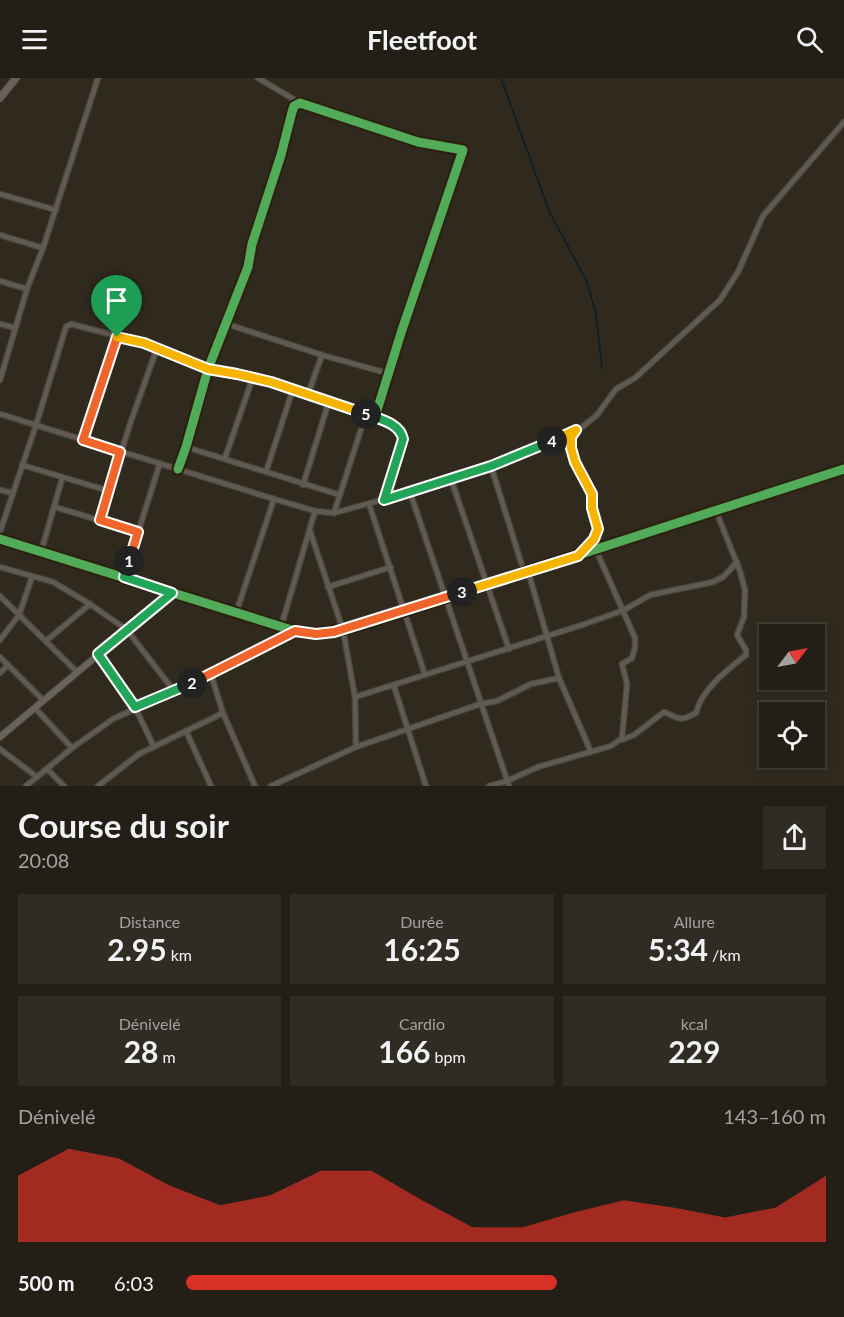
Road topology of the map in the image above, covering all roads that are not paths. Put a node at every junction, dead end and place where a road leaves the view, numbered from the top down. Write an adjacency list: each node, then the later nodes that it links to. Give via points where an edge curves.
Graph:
1 (16, 78): 4 (main road)
2 (98, 78): 8 (street)
3 (258, 78): 5 (street)
4 (0, 98)
5 (300, 103): 14 (street, via 292,112 248,267); 20 (street, via 418,142 462,150)
6 (844, 122): 30 (street, via 763,216 738,272 720,300 634,379 616,389 597,414)
7 (0, 194): 8 (street)
8 (56, 210): 10 (street)
9 (0, 235): 10 (street)
10 (43, 248): 12 (street)
11 (0, 281): 12 (street)
12 (27, 290): 15 (street)
13 (0, 324): 15 (street)
14 (227, 324): 18 (street); 19 (street)
15 (15, 328): 22 (street)
16 (117, 337): 17 (street); 29 (street, via 67,325); 31 (street)
17 (157, 348): 19 (street); 33 (street)
18 (322, 355): 20 (street); 24 (street)
19 (208, 369): 21 (street); 32 (street)
20 (387, 373): 28 (street)
21 (253, 377): 23 (street); 34 (street)
22 (0, 380)
23 (293, 389): 24 (street); 40 (street)
24 (308, 394): 25 (street)
25 (329, 402): 27 (street); 43 (street)
26 (0, 414): 29 (street)
27 (366, 414): 28 (street); 48 (street)
28 (375, 417): 50 (street, via 398,429 403,439)
29 (36, 425): 31 (street); 36 (street)
30 (576, 430): 37 (street); 63 (street, via 571,437 572,452 591,490 598,529)
31 (83, 440): 33 (street)
32 (186, 447): 34 (street); 38 (street)
33 (120, 452): 35 (street); 45 (street)
34 (225, 458): 40 (street)
35 (160, 463): 38 (street); 59 (street)
36 (22, 465): 41 (street); 47 (street)
37 (491, 466): 42 (street); 67 (street)
38 (178, 469): 49 (street)
39 (844, 470): 54 (street)
40 (266, 472): 43 (street)
41 (62, 478): 45 (street); 52 (street)
42 (451, 479): 46 (street); 70 (street)
43 (303, 485): 48 (street)
44 (0, 490): 47 (street)
45 (109, 491): 56 (street)
46 (410, 492): 50 (street); 74 (street)
47 (12, 493): 58 (street)
48 (340, 495): 55 (street)
49 (274, 499): 53 (street); 78 (street)
50 (384, 500): 51 (street)
51 (369, 504): 55 (street); 66 (street)
52 (55, 507): 56 (street); 62 (street)
53 (315, 511): 55 (street); 57 (street)
54 (716, 511): 61 (street); 64 (street)
55 (334, 513)
56 (100, 520): 59 (street)
57 (310, 531): 71 (street); 80 (street)
58 (0, 532)
59 (138, 532): 69 (street)
60 (0, 539): 62 (street)
61 (596, 550): 63 (street); 76 (street)
62 (41, 552): 69 (street)
63 (578, 556): 67 (street)
64 (737, 562): 76 (street, via 713,582 650,595); 108 (street, via 746,595 737,635 746,655 709,688 696,712 684,720 664,712)
65 (0, 567): 68 (street)
66 (391, 567): 71 (street); 77 (street)
67 (526, 572): 70 (street); 84 (street)
68 (32, 577): 75 (street, via 53,582); 79 (street)
69 (124, 577): 72 (street)
70 (488, 585): 74 (street); 87 (street)
71 (328, 587): 82 (street)
72 (172, 593): 78 (street); 81 (street)
73 (0, 596): 79 (street)
74 (445, 597): 77 (street); 90 (street)
75 (90, 604): 81 (street); 86 (street)
76 (624, 610): 84 (street); 108 (street, via 636,643 632,658 622,664 627,684)
77 (405, 611): 82 (street); 95 (street)
78 (236, 613): 80 (street)
79 (19, 615): 85 (street); 86 (street)
80 (281, 627): 83 (street)
81 (127, 630): 88 (street); 98 (street)
82 (343, 630): 83 (street, via 322,634); 99 (street)
83 (295, 631): 94 (street)
84 (548, 637): 87 (street); 96 (street)
85 (0, 640)
86 (46, 641): 92 (street)
87 (508, 649): 90 (street)
88 (98, 654): 92 (street); 102 (street)
89 (0, 657): 91 (street)
90 (466, 662): 95 (street); 101 (street)
91 (8, 665): 93 (street); 100 (street)
92 (77, 672): 100 (street)
93 (0, 673)
94 (211, 674): 98 (street); 104 (street)
95 (425, 675): 97 (street)
96 (559, 678): 101 (street, via 531,684 497,701); 113 (street)
97 (394, 686): 99 (street); 105 (street)
98 (174, 692): 102 (street)
99 (355, 697): 110 (street)
100 (44, 700): 103 (street)
101 (480, 704): 105 (street); 116 (street)
102 (135, 707): 109 (street); 111 (street)
103 (35, 708): 107 (street); 111 (street)
104 (223, 713): 106 (street); 121 (street)
105 (407, 730): 110 (street); 123 (street)
106 (186, 731): 109 (street); 120 (street)
107 (0, 737)
108 (621, 740): 113 (street)
109 (154, 747): 119 (street, via 128,761)
110 (356, 747): 122 (street)
111 (72, 748): 114 (street)
112 (0, 749): 115 (street)
113 (591, 752): 116 (street, via 538,767)
114 (47, 769): 115 (street); 118 (street)
115 (37, 777): 117 (street)
116 (508, 783): 124 (street)
117 (26, 786)
118 (64, 786)
119 (98, 786)
120 (211, 786)
121 (255, 786)
122 (271, 786)
123 (426, 786)
124 (489, 786)

